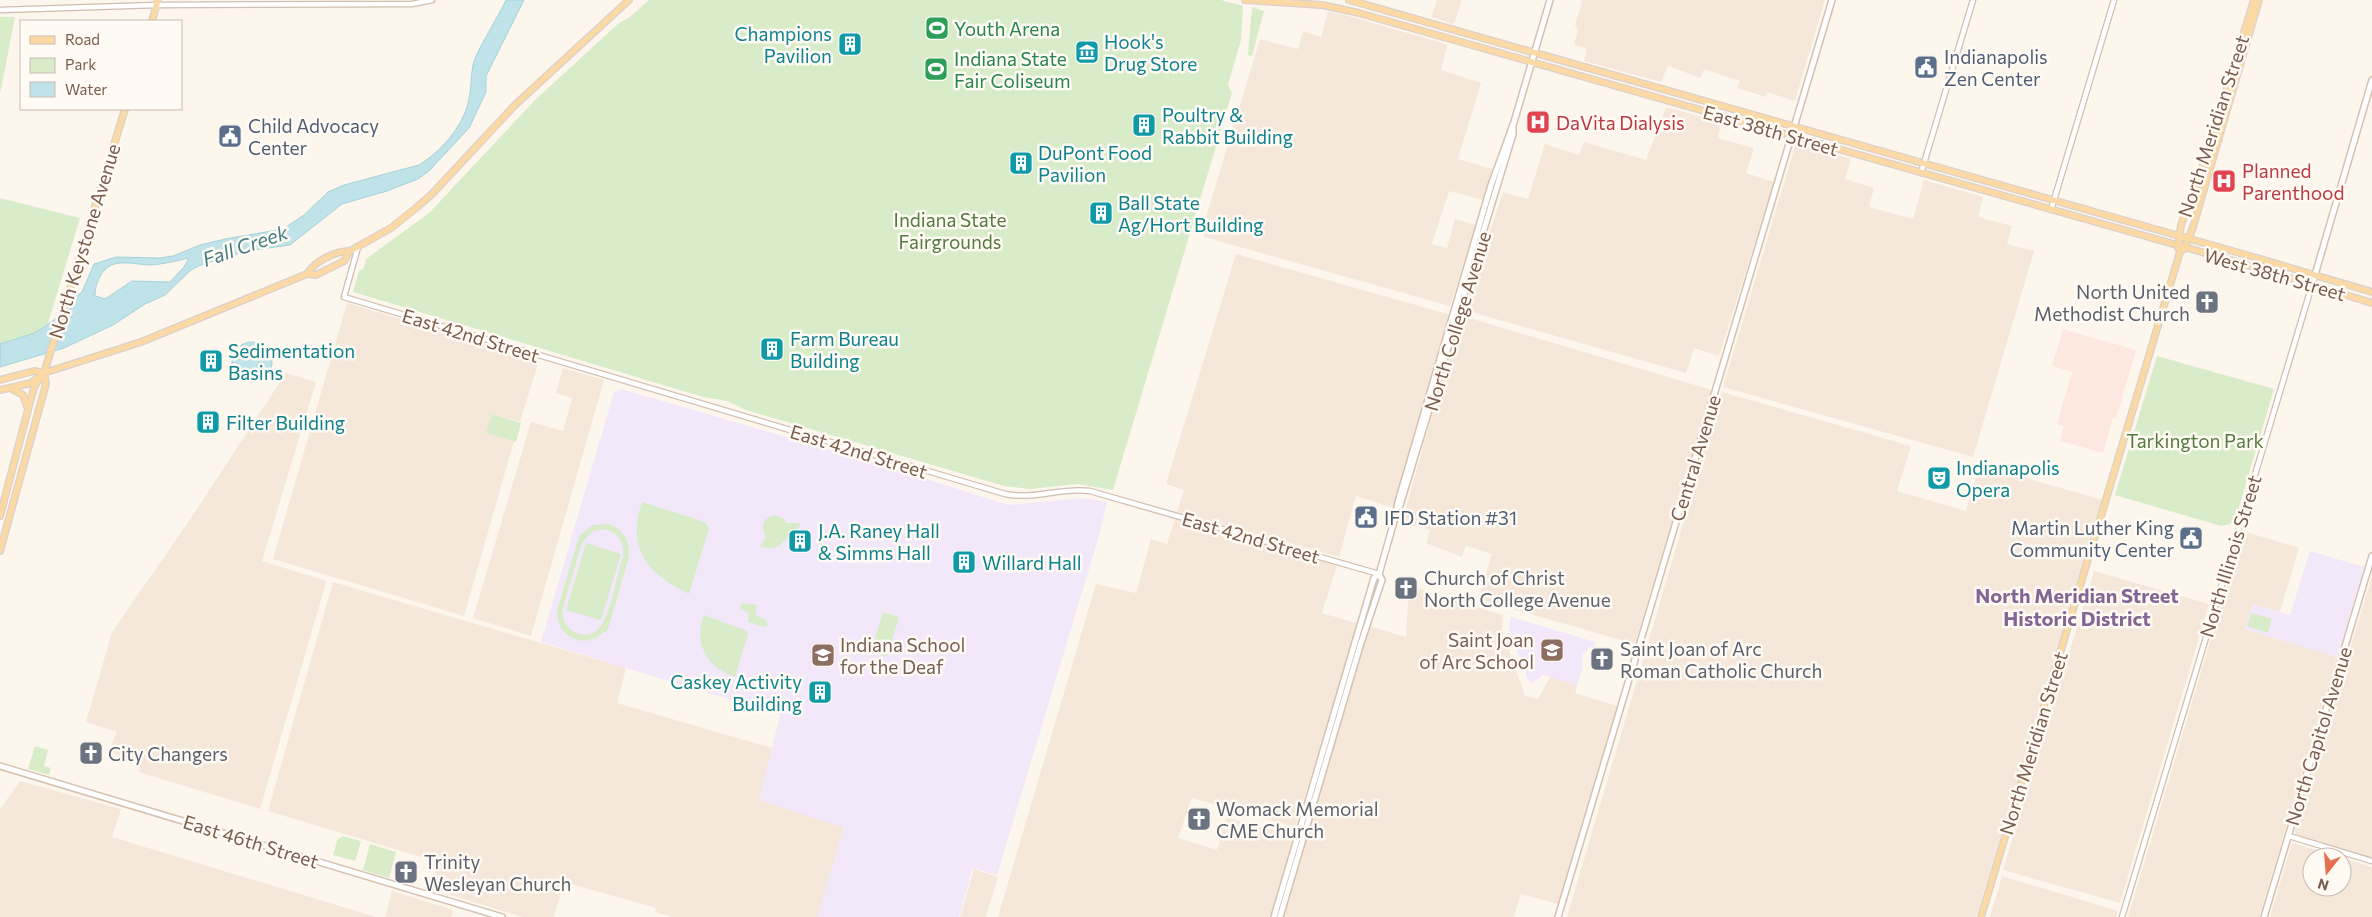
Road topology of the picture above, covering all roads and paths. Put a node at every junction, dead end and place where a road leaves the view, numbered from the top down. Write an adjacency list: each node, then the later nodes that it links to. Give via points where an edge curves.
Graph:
1 (432, 0): 11 (street, via 412,4)
2 (629, 0): 27 (main road, via 514,105 432,194 399,221)
3 (1246, 0): 15 (main road, East 38th Street, via 1340,8)
4 (1349, 0): 14 (main road, East 38th Street)
5 (1550, 0): 14 (main road, North College Avenue)
6 (1832, 0): 18 (main road, Central Avenue)
7 (1973, 0): 20 (street)
8 (2114, 0): 22 (street)
9 (2254, 0): 24 (main road, North Meridian Street)
10 (2259, 0): 25 (main road, North Meridian Street)
11 (157, 2): 12 (street); 13 (main road)
12 (0, 10)
13 (152, 20)
14 (1535, 53): 15 (main road, North College Avenue); 18 (main road, East 38th Street)
15 (1532, 62): 19 (main road, East 38th Street); 43 (main road, North College Avenue)
16 (2372, 80): 31 (main road, North Illinois Street)
17 (124, 110): 35 (main road, North Keystone Avenue)
18 (1794, 127): 19 (main road, Central Avenue); 20 (main road, East 38th Street)
19 (1792, 136): 21 (main road, East 38th Street); 50 (main road, Central Avenue)
20 (1924, 164): 21 (street); 22 (main road, East 38th Street)
21 (1921, 173): 23 (main road, East 38th Street)
22 (2054, 200): 23 (street); 24 (main road, East 38th Street)
23 (2051, 210): 26 (main road, East 38th Street)
24 (2179, 236): 25 (main road, West 38th Street); 26 (main road, North Meridian Street)
25 (2188, 238): 28 (main road, North Meridian Street); 31 (main road, West 38th Street)
26 (2177, 245): 28 (main road, West 38th Street)
27 (358, 247): 29 (main road); 43 (street, East 42nd Street, via 344,297 1005,494 1031,496 1090,491)
28 (2182, 250): 32 (main road, West 38th Street); 51 (main road, North Meridian Street)
29 (350, 252): 30 (main road, via 341,251 312,265); 30 (main road, via 344,262 316,275)
30 (307, 274): 35 (main road, via 141,342)
31 (2314, 275): 32 (main road, North Illinois Street); 33 (main road, West 38th Street)
32 (2312, 285): 34 (main road, West 38th Street); 52 (street, North Illinois Street)
33 (2372, 292)
34 (2372, 303)
35 (44, 373): 36 (main road, via 34,371); 37 (main road, via 31,383); 39 (main road, North Keystone Avenue, via 34,387); 41 (main road, North Keystone Avenue, via 46,384)
36 (0, 380)
37 (10, 388): 38 (main road); 39 (main road, via 23,395)
38 (0, 390)
39 (28, 409): 40 (main road, North Keystone Avenue)
40 (0, 516)
41 (0, 551)
42 (2372, 556): 45 (main road, North Capitol Avenue)
43 (1379, 574): 48 (main road, North College Avenue, via 1374,578); 49 (main road, North College Avenue, via 1382,580)
44 (0, 766): 47 (main road, East 46th Street)
45 (2289, 836): 46 (street); 53 (main road, North Capitol Avenue)
46 (2372, 861)
47 (502, 917)
48 (1274, 917)
49 (1280, 917)
50 (1558, 917)
51 (1981, 917)
52 (2122, 917)
53 (2264, 917)

